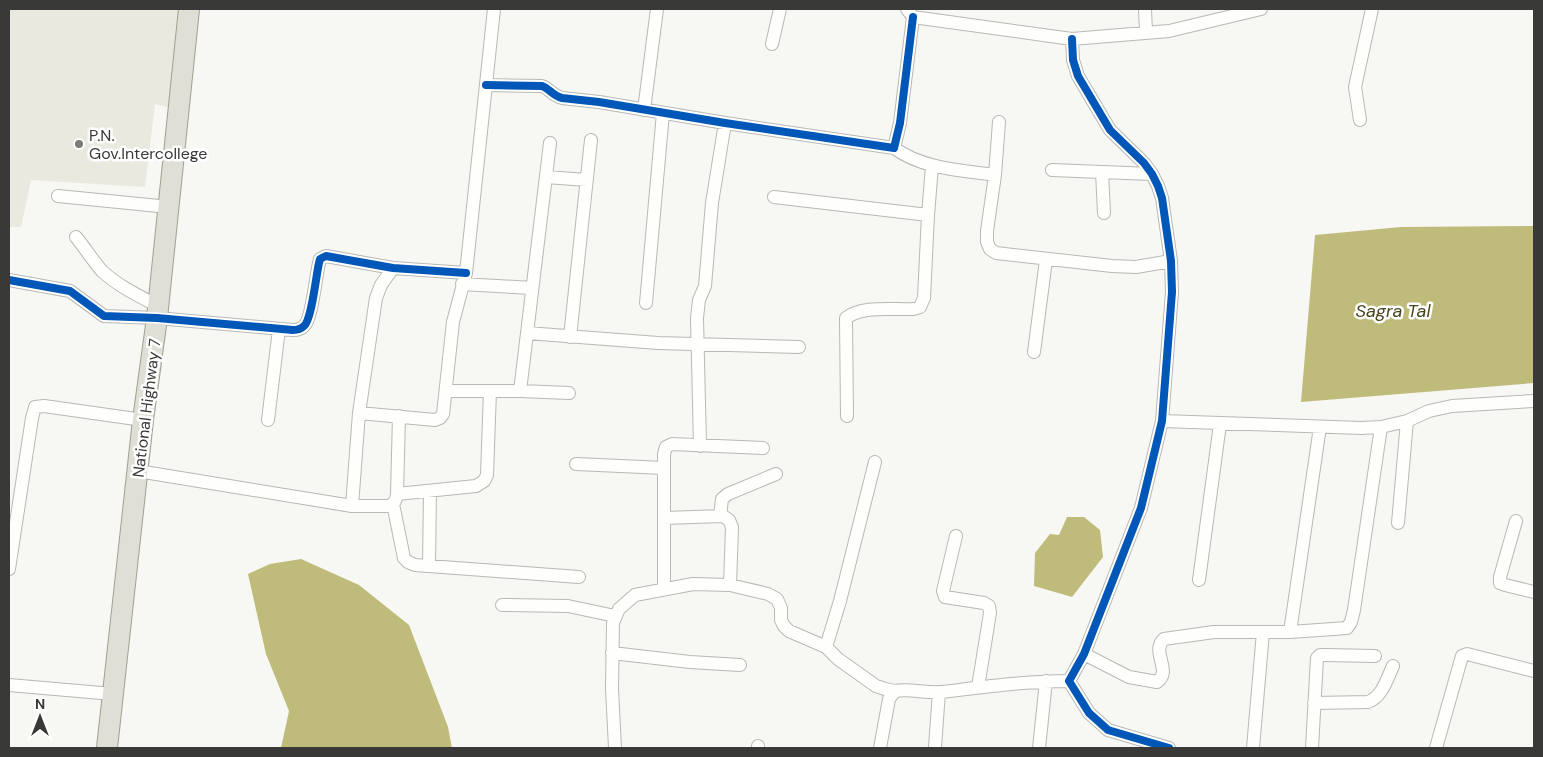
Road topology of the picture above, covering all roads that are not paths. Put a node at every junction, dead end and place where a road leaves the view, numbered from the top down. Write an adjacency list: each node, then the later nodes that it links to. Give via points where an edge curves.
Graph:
1 (189, 9): 30 (main road, National Highway 7)
2 (494, 9): 12 (street)
3 (657, 9): 13 (street)
4 (780, 9): 11 (street)
5 (1145, 9): 9 (street)
6 (1261, 9): 9 (street, via 1168,31)
7 (1372, 9): 15 (street, via 1355,87)
8 (910, 13): 10 (street); 20 (street, via 900,124)
9 (1146, 32): 10 (street)
10 (1072, 39): 24 (street, via 1073,60 1087,92 1110,130)
11 (772, 44)
12 (486, 86): 13 (street, via 542,86 558,97); 37 (street)
13 (644, 110): 14 (street)
14 (663, 113): 17 (street); 40 (street)
15 (1360, 120)
16 (999, 122): 25 (street)
17 (725, 124): 20 (street); 45 (street, via 712,203 705,286 699,300)
18 (591, 140): 27 (street)
19 (550, 143): 26 (street)
20 (894, 148): 21 (street, via 905,156)
21 (932, 166): 25 (street); 32 (street)
22 (1052, 170): 23 (street)
23 (1102, 172): 24 (street); 31 (street)
24 (1152, 174): 35 (street, via 1162,198)
25 (995, 176): 34 (street, via 987,231 990,249 996,253)
26 (546, 177): 27 (street); 39 (street)
27 (587, 180): 44 (street)
28 (58, 196): 30 (street)
29 (774, 197): 32 (street)
30 (169, 207): 41 (main road, National Highway 7)
31 (1104, 213)
32 (928, 215): 55 (street, via 924,298 920,307 864,310 846,318)
33 (76, 237): 41 (street, via 109,277)
34 (1046, 260): 35 (street, via 1128,267); 47 (street)
35 (1171, 261): 58 (street, via 1170,330)
36 (393, 268): 37 (street); 42 (street, via 326,256 320,259 306,325 299,329); 53 (street, via 376,298)
37 (464, 278): 39 (street); 48 (street, via 453,322)
38 (9, 280): 41 (street, via 70,291 104,316)
39 (532, 288): 43 (street)
40 (646, 303)
41 (157, 312): 42 (street); 56 (main road, National Highway 7)
42 (279, 329): 57 (street)
43 (527, 333): 44 (street); 50 (street)
44 (570, 337): 45 (street)
45 (698, 345): 46 (street); 63 (street)
46 (799, 347)
47 (1034, 352)
48 (446, 391): 49 (street); 54 (street, via 440,418)
49 (490, 391): 50 (street); 70 (street, via 487,474 484,481 476,486)
50 (520, 391): 51 (street)
51 (569, 393)
52 (1534, 402): 59 (street, via 1452,406 1429,411)
53 (359, 413): 54 (street); 72 (street)
54 (399, 416): 71 (street)
55 (847, 416)
56 (143, 420): 68 (main road, National Highway 7); 79 (street, via 44,406 36,408)
57 (268, 420)
58 (1162, 421): 60 (street); 91 (street, via 1142,508)
59 (1407, 421): 62 (street); 76 (street)
60 (1220, 424): 61 (street); 81 (street)
61 (1320, 427): 62 (street); 88 (street)
62 (1381, 427): 88 (street, via 1351,622 1342,629)
63 (700, 446): 64 (street); 67 (street, via 672,444 666,447)
64 (763, 448)
65 (875, 462): 89 (street)
66 (576, 464): 67 (street)
67 (664, 468): 74 (street)
68 (138, 471): 72 (street); 102 (main road, National Highway 7)
69 (776, 474): 73 (street, via 728,494 722,499)
70 (430, 491): 71 (street); 78 (street)
71 (395, 499): 72 (street, via 389,506); 78 (street, via 404,558 408,562)
72 (352, 506)
73 (720, 516): 74 (street); 82 (street, via 729,520 732,526)
74 (664, 518): 83 (street)
75 (1516, 521): 84 (street, via 1500,583)
76 (1398, 523)
77 (956, 536): 99 (street, via 943,591 946,596 989,606)
78 (429, 566): 80 (street)
79 (9, 568)
80 (579, 576)
81 (1199, 580)
82 (730, 585): 83 (street, via 693,584); 89 (street, via 773,596 781,608 784,626)
83 (664, 589): 86 (street, via 635,595 624,602)
84 (1534, 592)
85 (502, 605): 86 (street, via 568,606)
86 (614, 616): 90 (street)
87 (1262, 632): 88 (street); 91 (street, via 1214,632 1164,639 1159,649 1164,673 1157,682 1121,674); 110 (street)
88 (1290, 632)
89 (826, 647): 100 (street, via 876,686)
90 (612, 653): 93 (street); 106 (street)
91 (1084, 654): 97 (street)
92 (1375, 656): 103 (street, via 1320,655 1317,658)
93 (740, 665)
94 (1393, 666): 103 (street, via 1374,700)
95 (1534, 671): 112 (street, via 1467,654 1462,656)
96 (1046, 681): 97 (street); 99 (street); 108 (street)
97 (1069, 681): 109 (street, via 1089,713 1108,730)
98 (9, 685): 102 (street)
99 (978, 686): 101 (street)
100 (895, 691): 101 (street); 107 (street, via 889,699)
101 (939, 692): 104 (street)
102 (113, 694): 105 (main road, National Highway 7)
103 (1314, 703): 111 (street)
104 (935, 746)
105 (107, 748)
106 (615, 748)
107 (880, 748)
108 (1039, 748)
109 (1169, 748)
110 (1253, 748)
111 (1312, 748)
112 (1436, 748)

